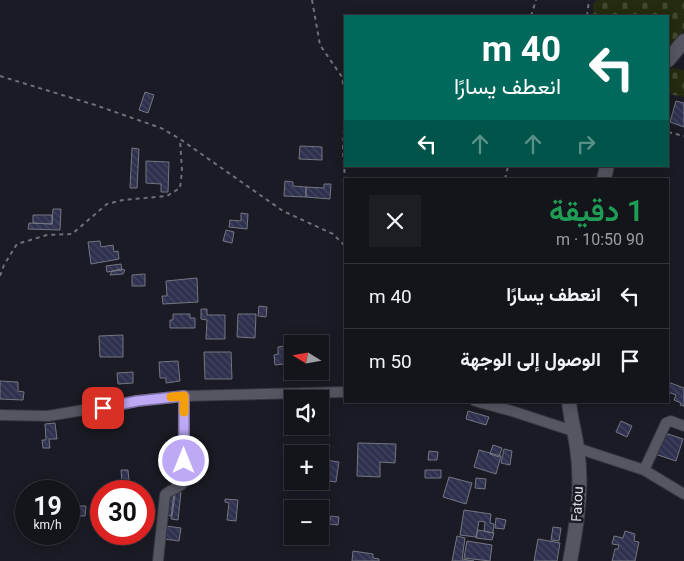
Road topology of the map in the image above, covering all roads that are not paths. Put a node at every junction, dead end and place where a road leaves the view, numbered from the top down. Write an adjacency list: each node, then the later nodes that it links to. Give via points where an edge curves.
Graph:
1 (684, 41): 2 (street)
2 (669, 59)
3 (344, 392): 4 (street)
4 (184, 396): 7 (street, via 48,416); 13 (street, via 184,477 181,486 165,495)
5 (482, 403): 9 (street)
6 (569, 403): 9 (street, Fatou)
7 (0, 414)
8 (684, 426): 11 (street, via 671,421 664,426)
9 (573, 431): 10 (street, Fatou)
10 (577, 448): 11 (street); 14 (street, Fatou, via 579,497)
11 (644, 470): 12 (street)
12 (684, 494)
13 (158, 561)
14 (570, 561)

